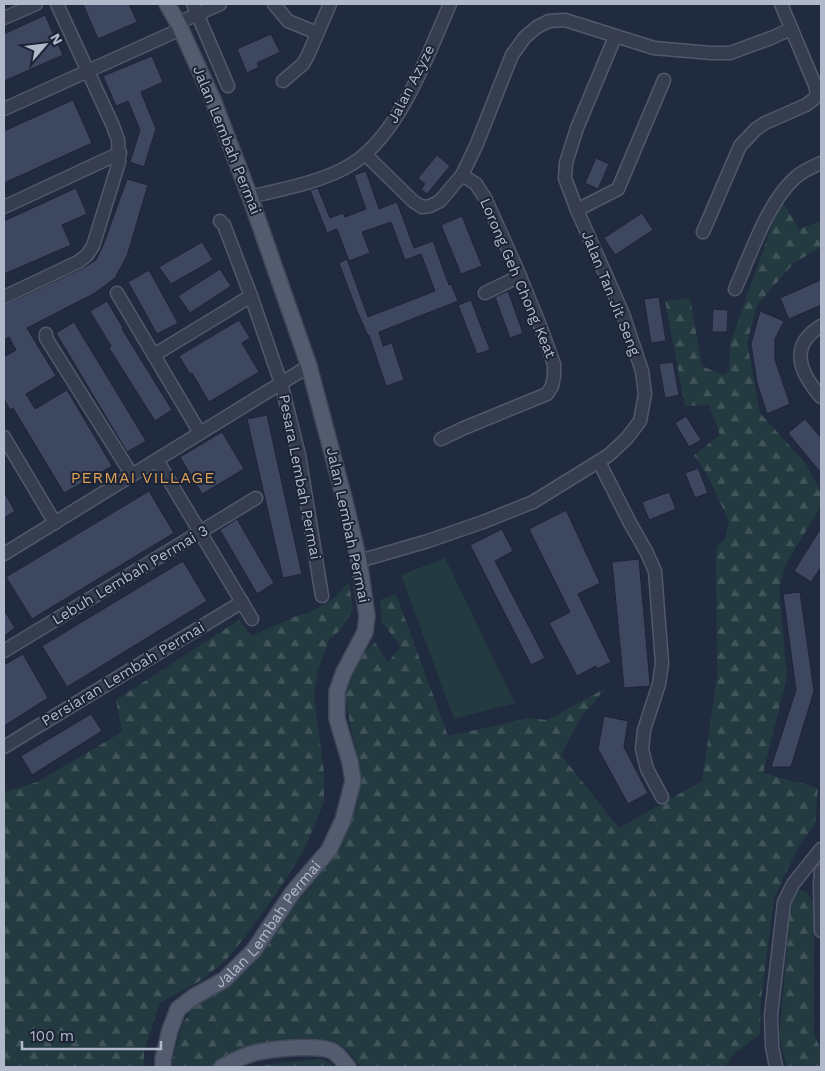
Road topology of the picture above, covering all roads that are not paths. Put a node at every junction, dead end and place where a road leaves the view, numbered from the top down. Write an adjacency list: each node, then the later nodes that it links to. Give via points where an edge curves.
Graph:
1 (36, 4): 11 (street)
2 (57, 4): 16 (street)
3 (167, 4): 12 (main road, Jalan Lembah Permai)
4 (174, 4): 12 (main road, Jalan Lembah Permai)
5 (220, 4): 10 (street)
6 (274, 4): 14 (street, via 288,21)
7 (330, 4): 14 (street)
8 (450, 4): 22 (street, Jalan Azyze, via 408,96 380,141)
9 (780, 4): 13 (street)
10 (196, 9): 12 (street); 19 (street, Jalan Lembah Permai)
11 (4, 18)
12 (180, 26): 16 (street); 25 (main road, Jalan Lembah Permai, via 213,100)
13 (791, 29): 15 (street, via 730,53 654,48); 29 (street, via 817,93 806,104 756,129 740,146)
14 (317, 34): 18 (street, via 303,64)
15 (615, 37): 24 (street, via 565,20 549,21 525,37 512,56); 27 (street, Jalan Tan Jit Seng, via 579,122 566,163 565,178)
16 (87, 72): 20 (street); 21 (street, via 113,126)
17 (664, 80): 27 (street, via 618,189)
18 (283, 81)
19 (228, 86)
20 (4, 109)
21 (120, 154): 26 (street); 35 (street, via 118,170 93,246 87,255)
22 (366, 155): 24 (street, via 422,207 440,202); 25 (street, Jalan Azyze, via 323,178)
23 (821, 163): 31 (street, via 795,177 772,205)
24 (462, 175): 30 (street, Lorong Geh Chong Keat, via 480,190)
25 (250, 197): 39 (main road, Jalan Lembah Permai)
26 (4, 207)
27 (577, 210): 46 (street, Jalan Tan Jit Seng, via 623,314 644,382 644,406 636,427 620,446)
28 (220, 221): 34 (street, Pesara Lembah Permai)
29 (703, 232)
30 (520, 276): 32 (street); 44 (street, Lorong Geh Chong Keat, via 554,364 552,386 547,394)
31 (735, 289)
32 (485, 293)
33 (117, 294): 38 (street)
34 (251, 296): 38 (street); 40 (street, Pesara Lembah Permai)
35 (4, 297)
36 (821, 326): 41 (street, via 800,349 804,374)
37 (46, 334): 47 (street)
38 (154, 355): 42 (street)
39 (309, 366): 40 (street); 52 (main road, Jalan Lembah Permai)
40 (281, 383): 42 (street); 53 (street, Pesara Lembah Permai, via 299,455)
41 (821, 397)
42 (200, 433): 45 (street)
43 (4, 436): 49 (street)
44 (440, 440)
45 (157, 460): 47 (street); 50 (street)
46 (598, 462): 52 (street, Jalan Tan Jit Seng, via 544,497 505,514); 58 (street, via 654,571 662,663 642,749 647,770)
47 (132, 475): 49 (street)
48 (256, 498): 50 (street, Lebuh Lembah Permai 3)
49 (55, 523): 51 (street)
50 (200, 532): 54 (street); 56 (street, Lebuh Lembah Permai 3)
51 (4, 554)
52 (358, 561): 62 (main road, Jalan Lembah Permai, via 367,616 365,632 344,672 336,705 353,781 342,820 329,850 293,892 254,950 224,980 178,1009)
53 (322, 596)
54 (242, 602): 55 (street); 57 (street, Persiaran Lembah Permai)
55 (252, 619)
56 (4, 651)
57 (4, 747)
58 (662, 797)
59 (821, 849): 65 (street, via 793,884 784,902 771,1015)
60 (821, 871): 61 (street)
61 (821, 931)
62 (163, 1067)
63 (222, 1067): 64 (main road, via 258,1052 307,1047 331,1050)
64 (348, 1067)
65 (776, 1067)

